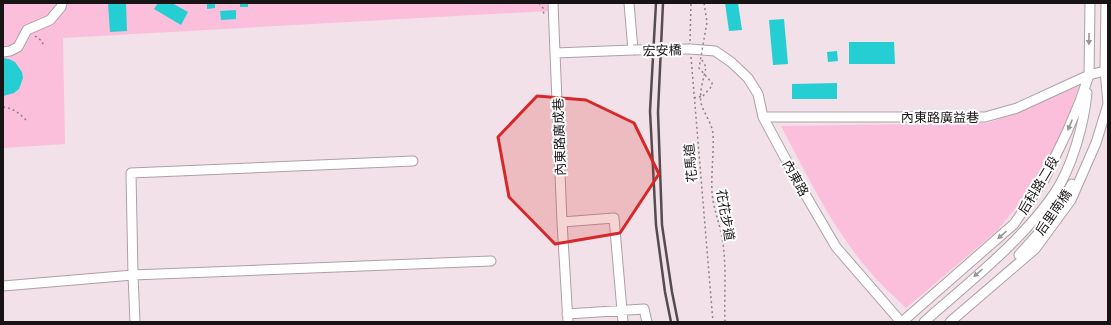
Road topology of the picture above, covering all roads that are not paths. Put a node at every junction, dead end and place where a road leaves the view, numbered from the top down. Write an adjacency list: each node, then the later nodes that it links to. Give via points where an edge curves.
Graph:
1 (62, 3): 8 (street, via 50,20 27,30 18,47)
2 (553, 3): 9 (street)
3 (629, 3): 7 (street)
4 (1090, 3): 11 (street, 后科路二段, one-way to 11)
5 (1106, 3): 10 (street)
6 (690, 49): 7 (street, 宏安橋, bridge); 12 (street, 內東路, via 715,51 731,62 748,78 758,94)
7 (633, 50): 9 (street)
8 (3, 52)
9 (556, 53): 14 (street, 內東路廣成巷)
10 (1106, 70): 11 (street, 內東路廣益巷); 25 (street, 后里南橋, via 1100,118 1084,159 1058,209 1025,250); 26 (street, via 1108,104 1096,143 1071,200 1035,249)
11 (1089, 76): 12 (street, 內東路廣益巷, via 1017,108 985,118); 23 (street, 后科路二段, one-way to 23, via 1067,132 1044,180 1014,224); 24 (street, 后里南橋, one-way to 24, via 1087,100 1075,150 1055,193 1021,235)
12 (763, 117): 23 (street, 內東路, via 836,247)
13 (413, 161): 16 (street, via 131,173)
14 (562, 222): 18 (street, via 614,218); 19 (street, 內東路廣成巷)
15 (490, 261): 16 (street)
16 (133, 275): 17 (street); 20 (street)
17 (3, 286)
18 (622, 310): 19 (street, 內東路廣成巷); 21 (street); 22 (street, 內東路廣成巷, via 644,309)
19 (568, 318)
20 (135, 322)
21 (623, 322)
22 (647, 322)
23 (902, 322)
24 (924, 322)
25 (946, 322)
26 (950, 322)

